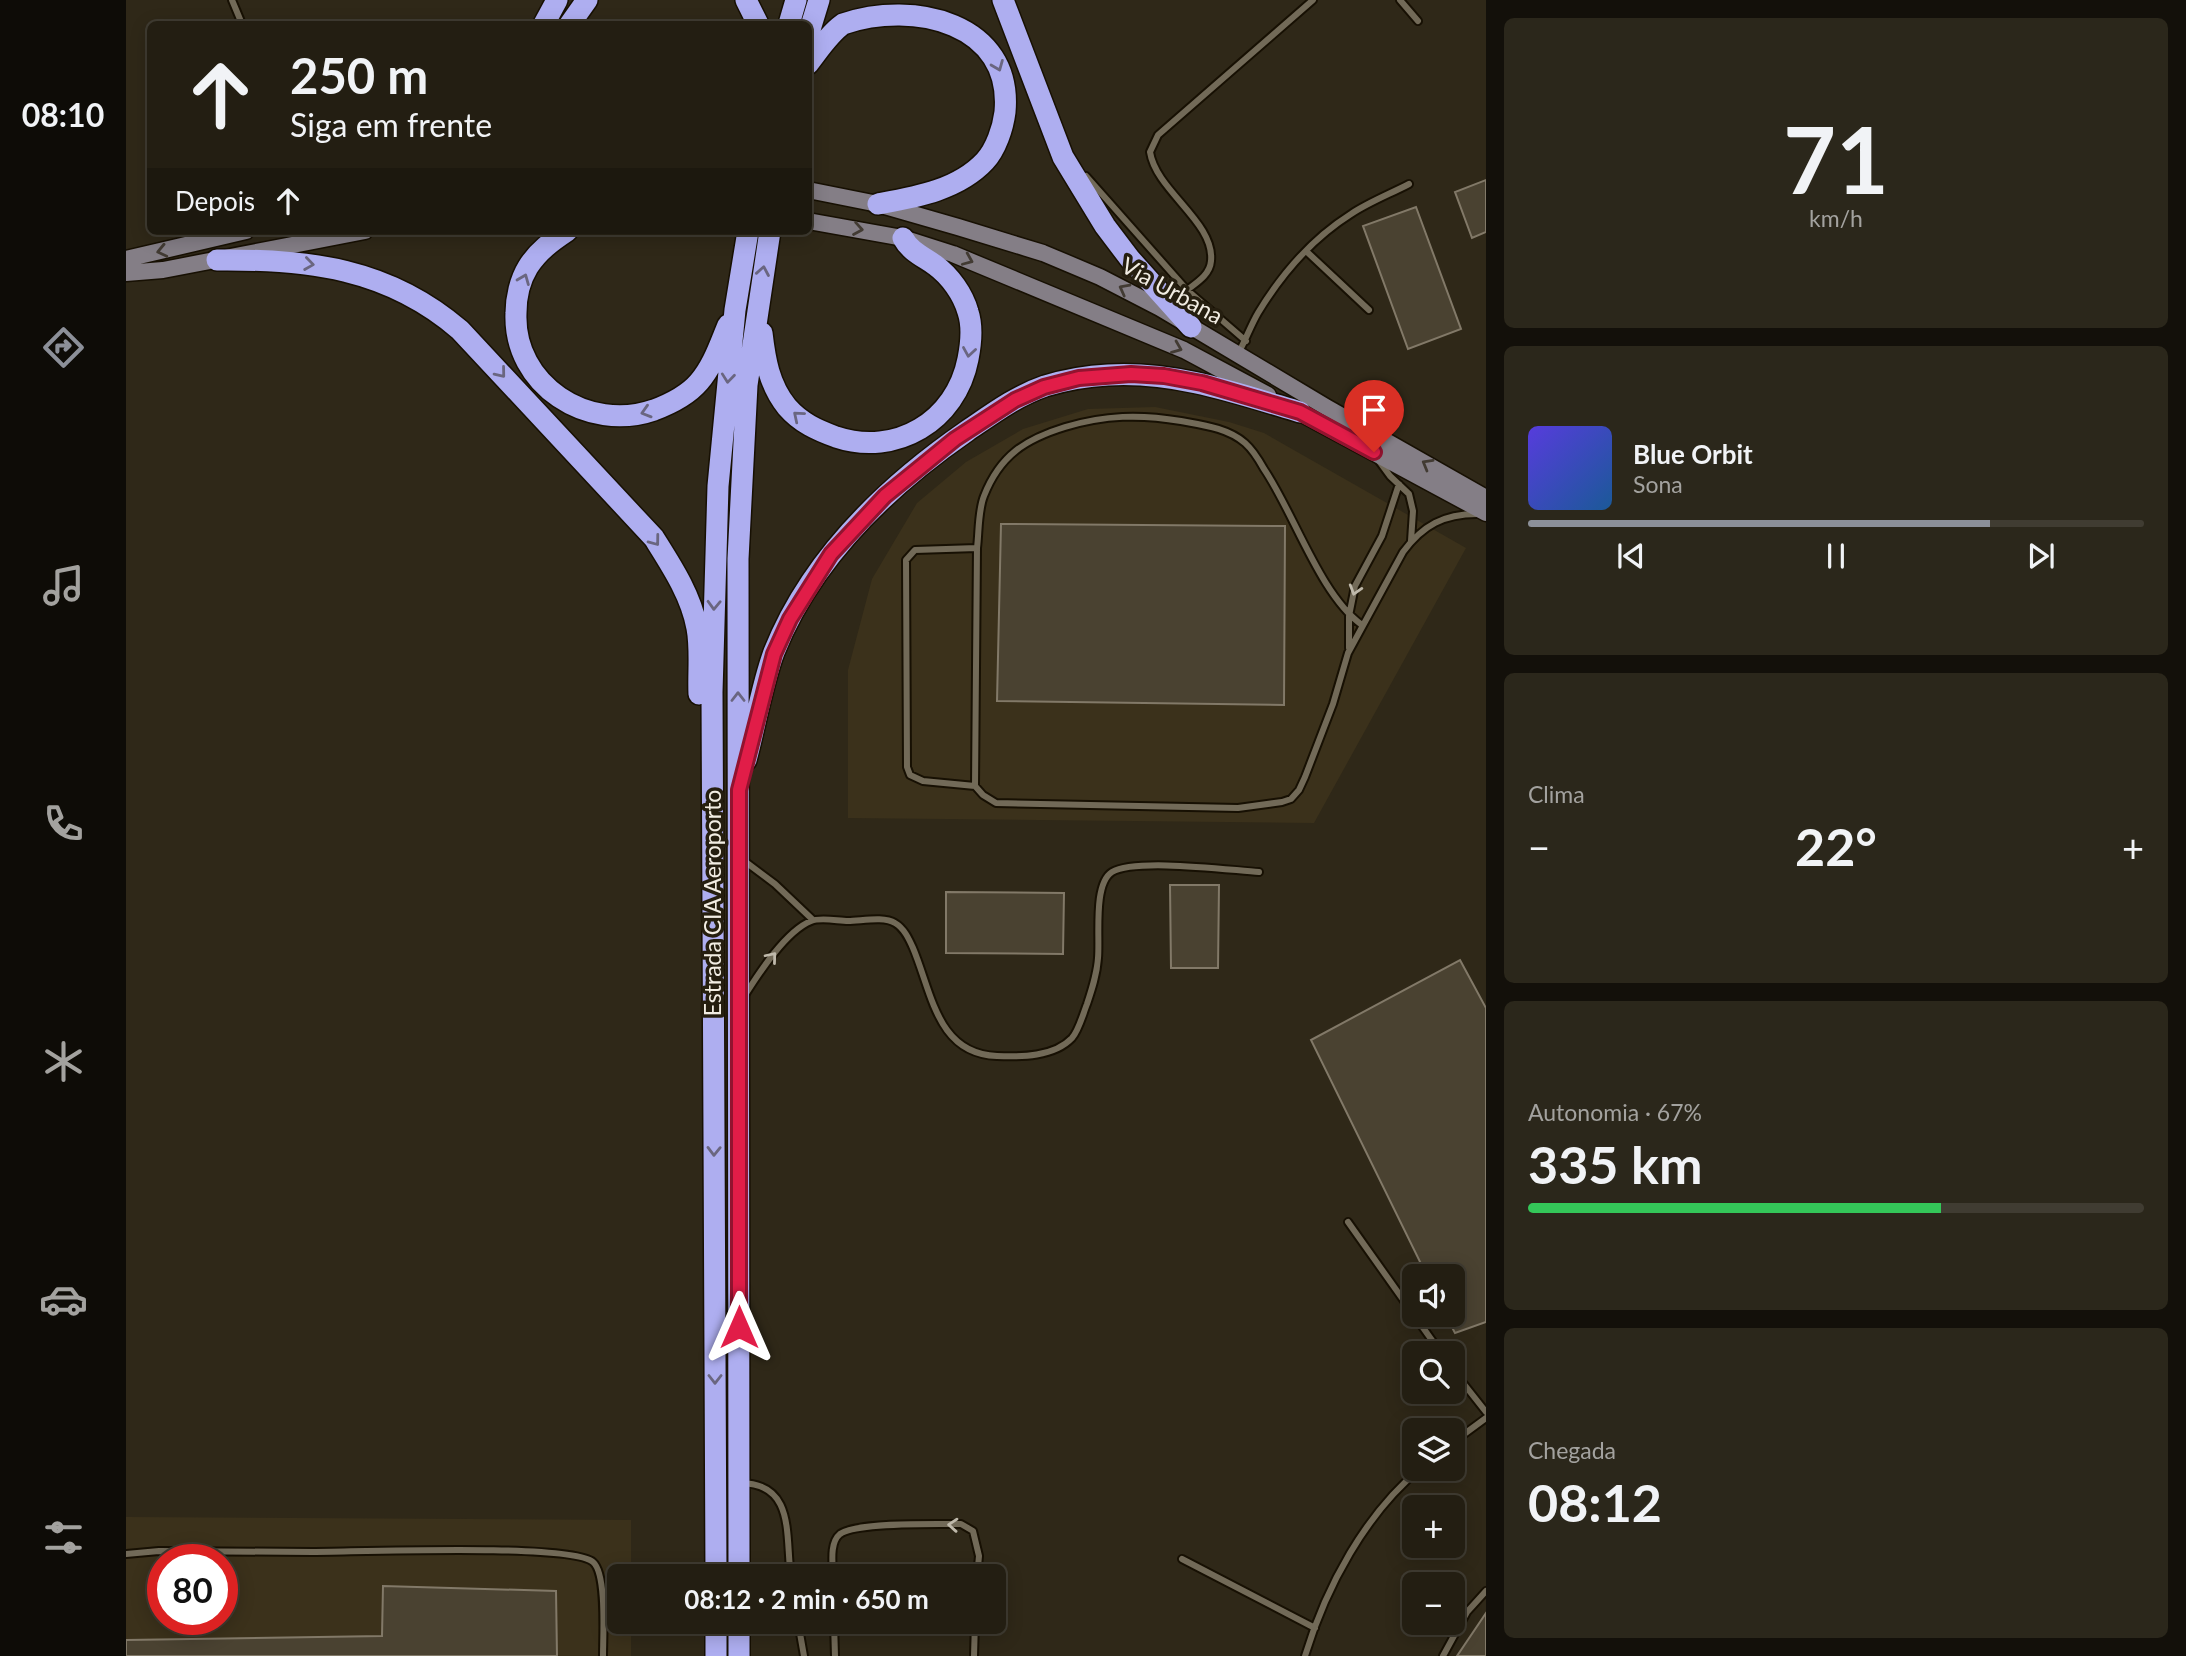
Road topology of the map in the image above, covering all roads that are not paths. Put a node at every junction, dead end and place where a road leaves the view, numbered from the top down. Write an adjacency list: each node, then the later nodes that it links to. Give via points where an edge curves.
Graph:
1 (232, 0): 10 (lane)
2 (557, 0): 11 (highway)
3 (587, 0): 12 (highway)
4 (746, 0): 13 (highway)
5 (796, 0): 14 (highway)
6 (819, 0): 16 (highway)
7 (1003, 0): 18 (highway)
8 (1313, 0): 33 (lane, via 1153,143 1150,152 1158,175 1198,224 1209,249 1208,270)
9 (1400, 0): 15 (lane)
10 (241, 21)
11 (546, 21)
12 (572, 21)
13 (756, 21)
14 (790, 21)
15 (1418, 21)
16 (812, 23)
17 (812, 59): 21 (highway, one-way to 21, via 850,19 884,4 903,3 943,9 961,19 984,38 994,54 1006,101 1000,131 986,160 944,188)
18 (1063, 157): 33 (lane, via 1083,173); 36 (highway, via 1105,226)
19 (1409, 184): 29 (lane, via 1352,213)
20 (812, 190): 21 (main road, Via Urbana)
21 (878, 204): 36 (main road, Via Urbana, one-way to 21, via 1100,276 1043,253)
22 (812, 221): 28 (main road, Via Urbana, one-way to 28)
23 (229, 235): 30 (main road, one-way to 30)
24 (345, 235): 31 (main road)
25 (560, 235): 35 (highway, one-way to 25, via 699,382 669,404 631,416 584,411 553,394 530,369 515,326 520,287 528,268)
26 (748, 235): 35 (highway, Estrada CIA Aeroporto)
27 (769, 235): 35 (highway, Estrada CIA Aeroporto, one-way to 27)
28 (903, 238): 35 (highway, one-way to 35, via 953,282 969,313 972,333 959,389 946,408 903,438 852,442 816,430 798,418 785,405 769,374); 38 (main road, Via Urbana, one-way to 38, via 953,254 1184,350)
29 (1306, 251): 34 (lane); 37 (lane, via 1267,299)
30 (126, 259)
31 (217, 260): 32 (main road); 54 (highway, one-way to 54, via 299,262 349,270 430,306 495,365 654,538 671,565 698,628 704,1046)
32 (126, 273)
33 (1187, 290): 37 (lane)
34 (1369, 310)
35 (746, 311): 49 (highway, Estrada CIA Aeroporto, one-way to 35, via 738,559); 54 (highway, Estrada CIA Aeroporto, one-way to 54, via 718,485 713,651)
36 (1191, 327): 37 (main road, Via Urbana)
37 (1242, 347): 41 (main road, Via Urbana, one-way to 37, via 1326,407)
38 (1300, 412): 39 (main road, Via Urbana); 49 (highway, via 1188,379 1131,374 1079,378 1044,387 1002,407 912,473 831,554 774,654)
39 (1374, 452): 40 (lane); 42 (main road, Via Urbana)
40 (1399, 484): 43 (lane, via 1412,501); 45 (lane, one-way to 45, via 1382,536 1355,586)
41 (1486, 498)
42 (1486, 513): 43 (lane, via 1452,514)
43 (1411, 541): 46 (lane)
44 (977, 548): 45 (lane, via 984,497 1018,447 1037,436 1092,419 1119,415 1164,418 1216,428 1245,443 1273,481 1332,593); 48 (lane); 48 (lane, via 910,553 905,622 907,767 923,781)
45 (1349, 616): 46 (lane); 47 (lane)
46 (1362, 625): 47 (lane)
47 (1349, 650): 48 (lane, via 1333,704 1292,799 1238,808 996,803)
48 (975, 786)
49 (739, 790): 50 (highway, Estrada CIA Aeroporto)
50 (739, 857): 52 (lane); 53 (highway, Estrada CIA Aeroporto)
51 (1259, 872): 52 (lane, via 1131,866 1110,874 1100,893 1098,960 1084,1012 1073,1037 1044,1054 996,1056 964,1049 936,1008 911,944 895,923)
52 (813, 920): 53 (lane, one-way to 52, via 779,947)
53 (740, 1002): 62 (highway, Estrada CIA Aeroporto)
54 (714, 1107): 65 (highway, Estrada CIA Aeroporto, one-way to 65)
55 (1348, 1222): 56 (lane)
56 (1432, 1341)
57 (1465, 1385): 58 (lane)
58 (1486, 1412)
59 (1486, 1418): 60 (lane)
60 (1465, 1433)
61 (1409, 1481): 71 (lane, via 1368,1525)
62 (739, 1483): 66 (highway, Estrada CIA Aeroporto); 67 (lane, via 764,1485 782,1504)
63 (126, 1554): 77 (lane, via 490,1550 576,1555 599,1570)
64 (1182, 1559): 71 (lane)
65 (716, 1564)
66 (739, 1564)
67 (790, 1564)
68 (833, 1564): 69 (lane, one-way to 68, via 973,1531 961,1524 861,1527 840,1534)
69 (978, 1564)
70 (1486, 1591): 84 (lane, via 1467,1612)
71 (1315, 1628): 83 (lane)
72 (716, 1634): 78 (highway)
73 (739, 1634): 79 (highway)
74 (800, 1634): 80 (lane)
75 (834, 1634): 81 (lane)
76 (975, 1634): 82 (lane)
77 (603, 1656)
78 (716, 1656)
79 (739, 1656)
80 (803, 1656)
81 (835, 1656)
82 (974, 1656)
83 (1305, 1656)
84 (1443, 1656)

